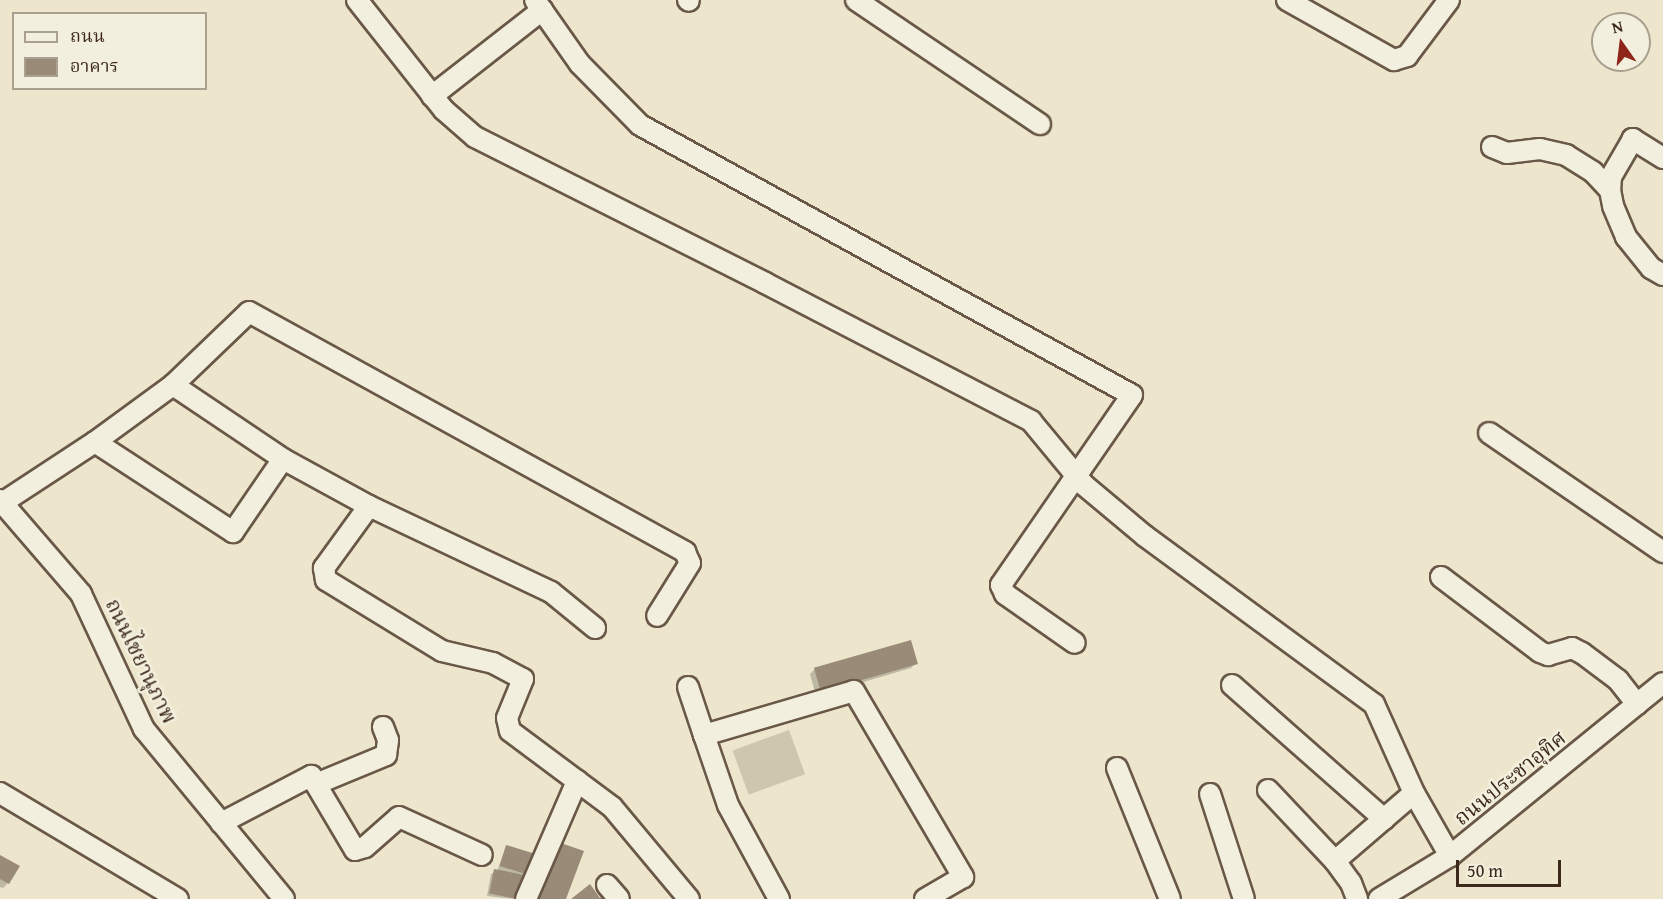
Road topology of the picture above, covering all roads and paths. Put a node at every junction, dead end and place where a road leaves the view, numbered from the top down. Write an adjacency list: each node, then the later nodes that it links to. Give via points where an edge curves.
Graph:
1 (357, 0): 6 (street)
2 (856, 0): 7 (street)
3 (1287, 0): 4 (street, via 1394,60 1407,56)
4 (1449, 0)
5 (539, 5): 6 (street); 16 (street, via 579,64 640,125 1132,395)
6 (432, 96): 16 (street, via 475,137 1031,421)
7 (1040, 124)
8 (1492, 147): 10 (street, via 1507,153 1540,149 1566,155 1593,172)
9 (1663, 158): 10 (street, via 1633,139 1611,177)
10 (1610, 190): 11 (street, via 1612,206 1626,237 1651,268)
11 (1663, 275)
12 (173, 385): 14 (street); 15 (street); 21 (street, via 249,312 685,552 690,562)
13 (1489, 433): 19 (street)
14 (95, 442): 15 (street, via 234,532); 17 (street)
15 (283, 459): 18 (street)
16 (1076, 476): 23 (street, via 1001,585 1005,594); 34 (street, via 1145,536 1374,704)
17 (1, 502): 38 (street, ถนนไชยานุภาพ, via 81,594 144,729)
18 (369, 506): 22 (street, via 551,592); 31 (street, via 324,568 326,580 442,651 493,663 523,679 507,718 510,731)
19 (1663, 552)
20 (1441, 577): 27 (street, via 1540,652 1548,655 1572,648 1582,653 1618,680)
21 (657, 616)
22 (595, 628)
23 (1075, 643)
24 (1663, 683): 27 (street, ถนนประชาอุทิศ)
25 (1232, 685): 37 (street)
26 (688, 687): 29 (street)
27 (1637, 704): 40 (street, ถนนประชาอุทิศ)
28 (383, 727): 32 (street, via 388,740 386,755)
29 (704, 735): 46 (street, via 728,806); 47 (street, via 855,691 963,877)
30 (1117, 768): 48 (street)
31 (577, 781): 44 (street); 45 (street, via 612,807)
32 (315, 784): 38 (street, via 311,776); 39 (street, via 355,850 365,847 399,817)
33 (1268, 790): 41 (street)
34 (1414, 793): 37 (street); 40 (street)
35 (0, 794): 43 (street)
36 (1210, 794): 49 (street)
37 (1384, 819): 41 (street)
38 (221, 823): 42 (street, ถนนไชยานุภาพ)
39 (482, 855)
40 (1450, 856): 51 (street, ถนนประชาอุทิศ)
41 (1335, 861): 50 (street)
42 (276, 896)
43 (178, 899)
44 (526, 899)
45 (689, 899)
46 (779, 899)
47 (925, 899)
48 (1170, 899)
49 (1244, 899)
50 (1358, 899)
51 (1379, 899)

